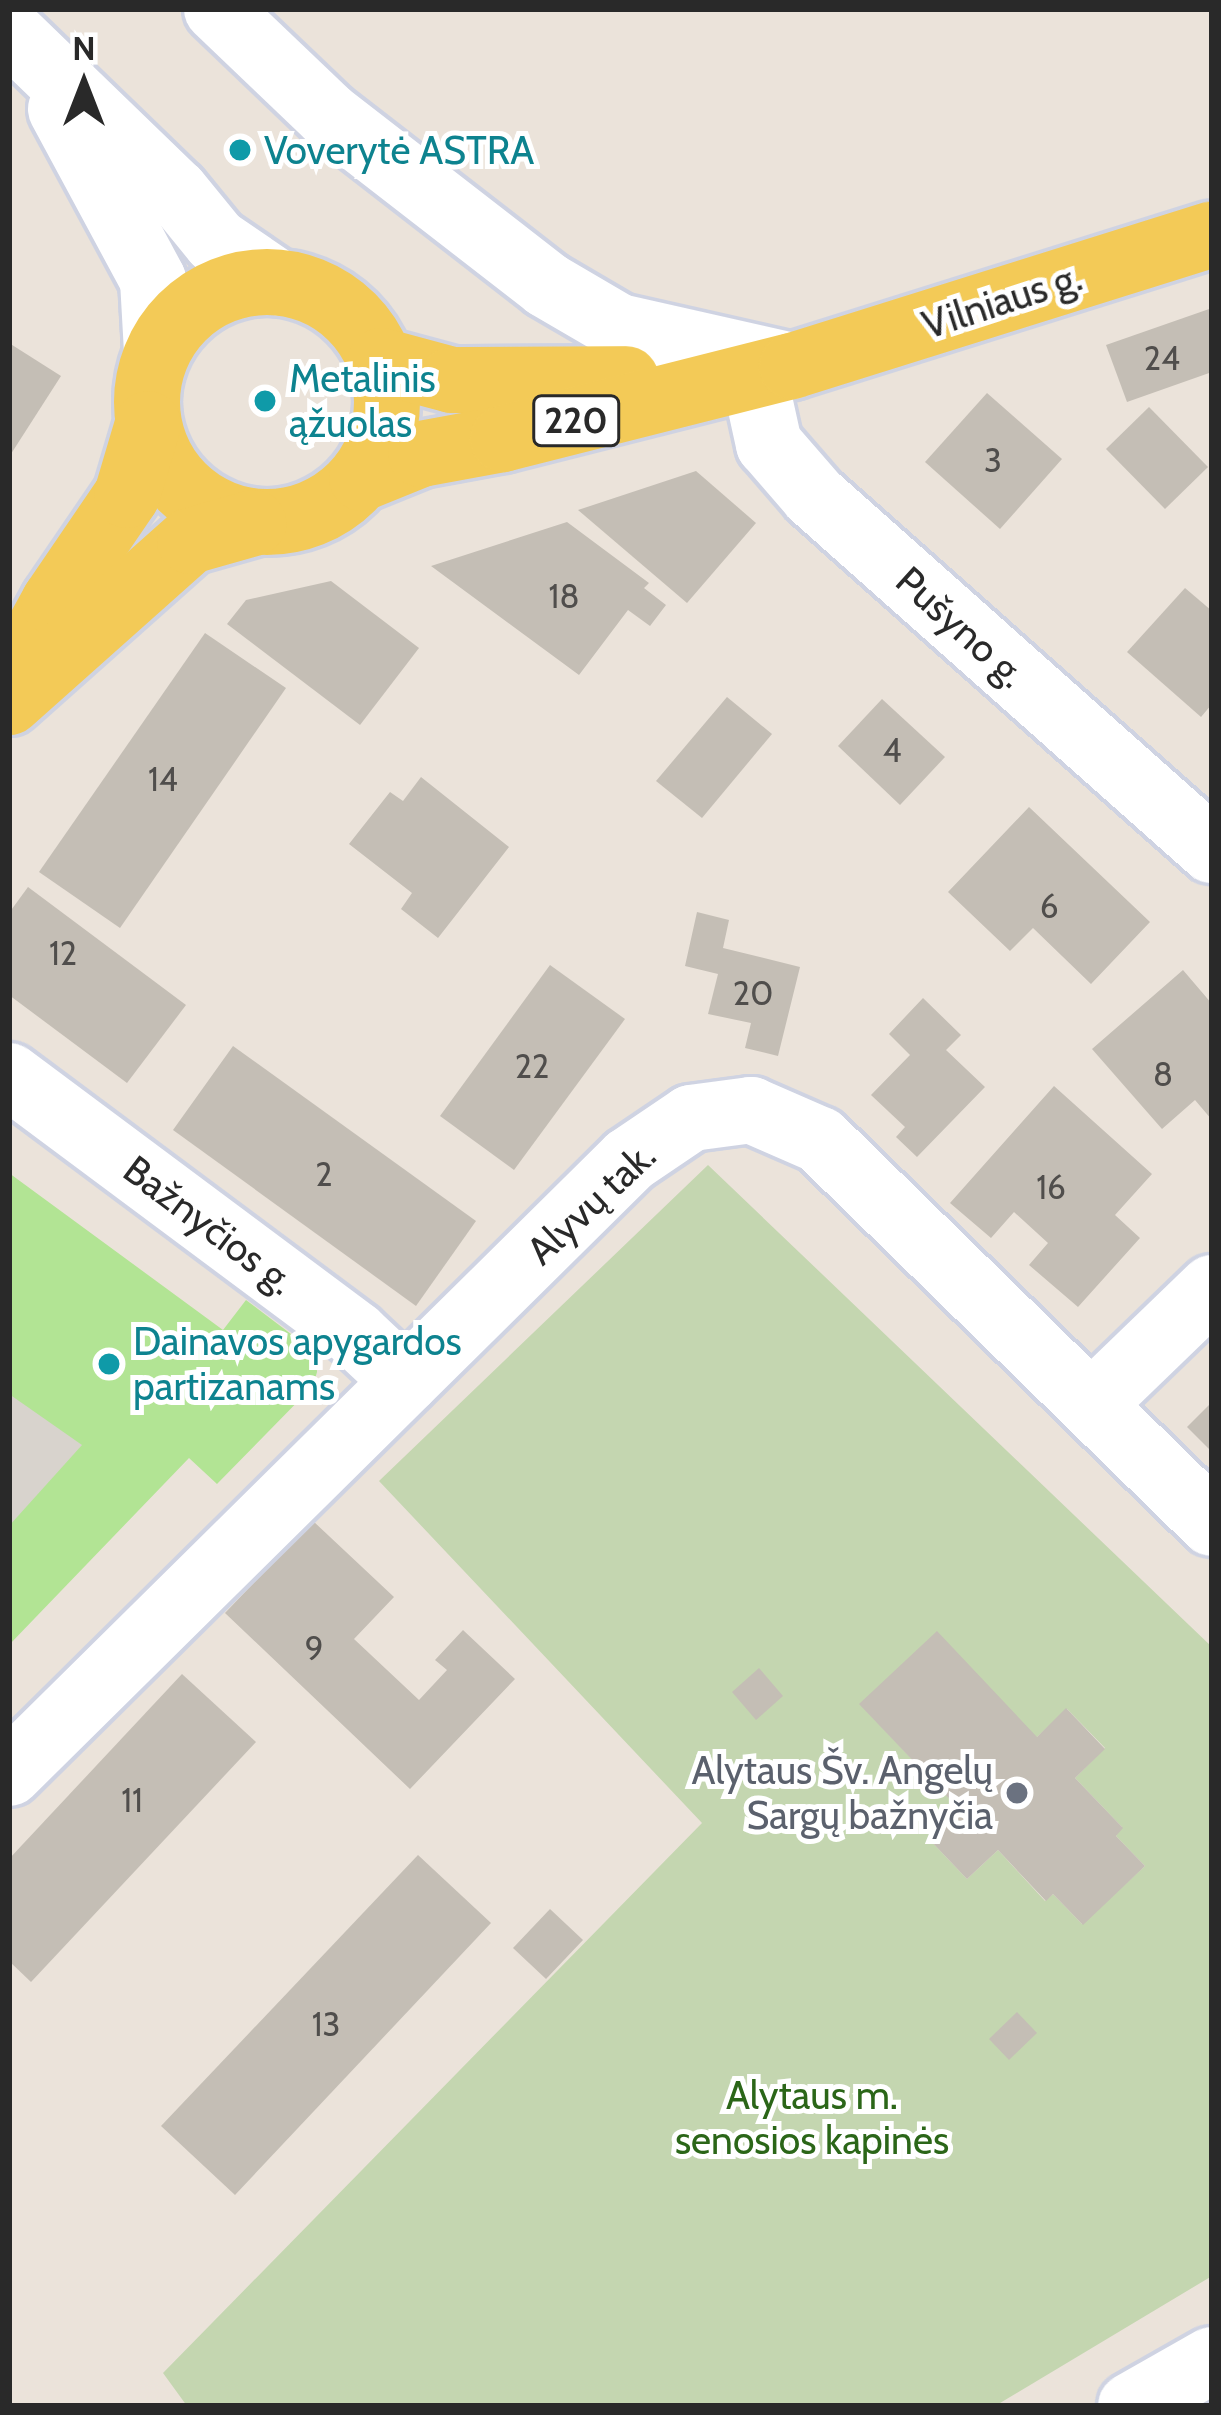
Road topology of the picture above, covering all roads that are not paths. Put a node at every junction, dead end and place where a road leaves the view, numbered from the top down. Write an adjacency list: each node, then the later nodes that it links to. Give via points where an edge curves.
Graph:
1 (217, 9): 5 (street, via 328,116)
2 (22, 45): 4 (street, via 176,192 216,241); 6 (street, via 153,280)
3 (1212, 234): 8 (main road, Vilniaus g. / 220)
4 (276, 282): 6 (main road, via 205,298); 7 (main road, via 340,306)
5 (547, 284): 8 (street, via 619,327); 9 (street, via 550,317)
6 (157, 352): 10 (main road, via 146,387)
7 (382, 362): 9 (main road, Vilniaus g. / 220, via 452,380); 11 (main road, via 386,422)
8 (773, 371): 9 (main road, Vilniaus g. / 220); 11 (main road, Vilniaus g. / 220, via 422,454); 15 (street, Pušyno g., via 770,444 814,496)
9 (536, 383)
10 (148, 424): 12 (main road, via 160,460 184,490 216,512); 13 (main road, via 127,495)
11 (362, 478): 12 (main road, via 331,505 294,520)
12 (254, 523): 14 (main road, via 190,541)
13 (9, 684)
14 (9, 702)
15 (1212, 850)
16 (9, 1076): 18 (street, Bažnyčios g., via 355,1334)
17 (1212, 1288): 19 (street)
18 (405, 1381): 19 (street, Alyvų tak., via 629,1160 691,1118 751,1110 820,1140); 21 (street, Alyvų tak.)
19 (1094, 1402): 20 (street, Alyvų tak.)
20 (1212, 1522)
21 (9, 1773)
22 (1212, 2360): 23 (street)
23 (1131, 2406)

